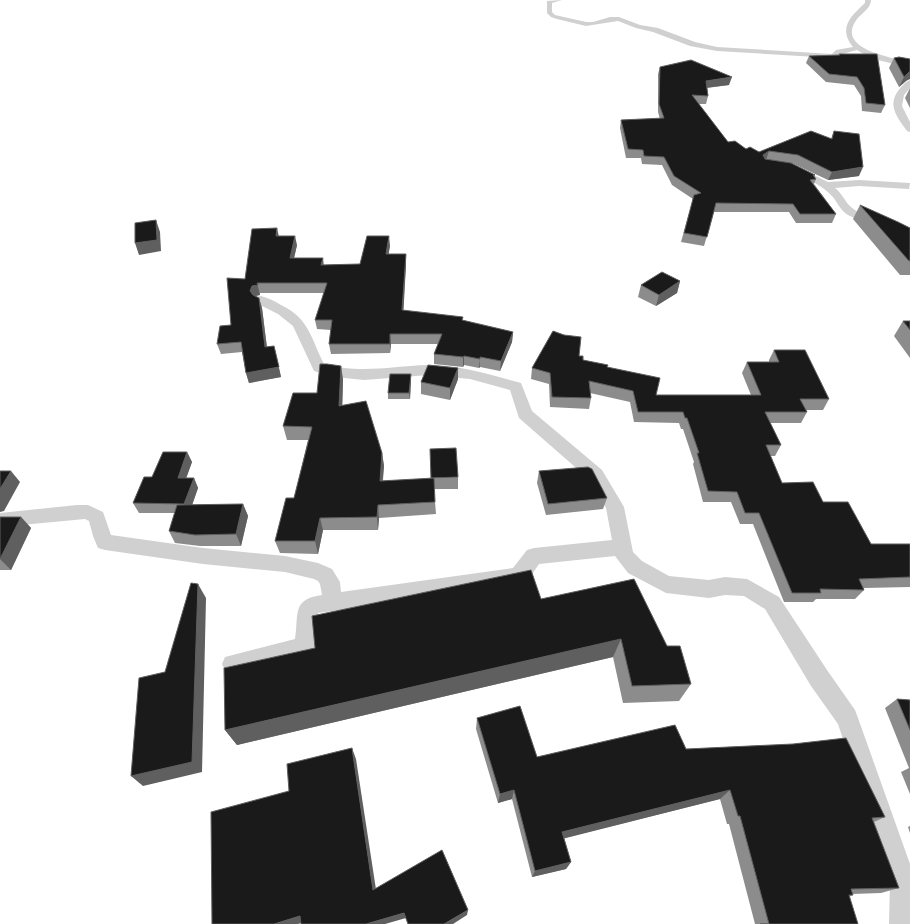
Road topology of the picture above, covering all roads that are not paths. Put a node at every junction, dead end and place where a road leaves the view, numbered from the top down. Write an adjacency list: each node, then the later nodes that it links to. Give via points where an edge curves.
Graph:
1 (559, 0): 3 (street, via 549,2 549,12 559,18 592,24 610,18 619,19 693,44 717,49 834,56 839,52)
2 (868, 0): 3 (street, via 868,4 857,14 848,30 849,37)
3 (858, 48): 4 (street, via 867,54)
4 (910, 66)
5 (910, 83): 6 (street, via 901,91 896,101)
6 (900, 114): 7 (street); 8 (street)
7 (910, 115)
8 (910, 129)
9 (784, 166): 10 (street)
10 (826, 185): 11 (street, via 859,183); 12 (street, via 852,213 892,232)
11 (910, 186)
12 (910, 235)
13 (261, 300): 15 (street, via 283,310 301,328 319,368 364,375 429,370 463,373 516,387 525,414 596,475 615,507)
14 (0, 520): 16 (street, via 88,512 97,517 105,542 202,556 285,564 318,571 330,582)
15 (623, 547): 16 (street, via 534,556 524,572 518,576); 18 (street, via 624,555 635,567 666,584 709,589 725,586 747,588 772,603 847,718 903,882)
16 (333, 602): 17 (street, via 313,605 308,609 306,641 302,648)
17 (233, 664)
18 (903, 924)

